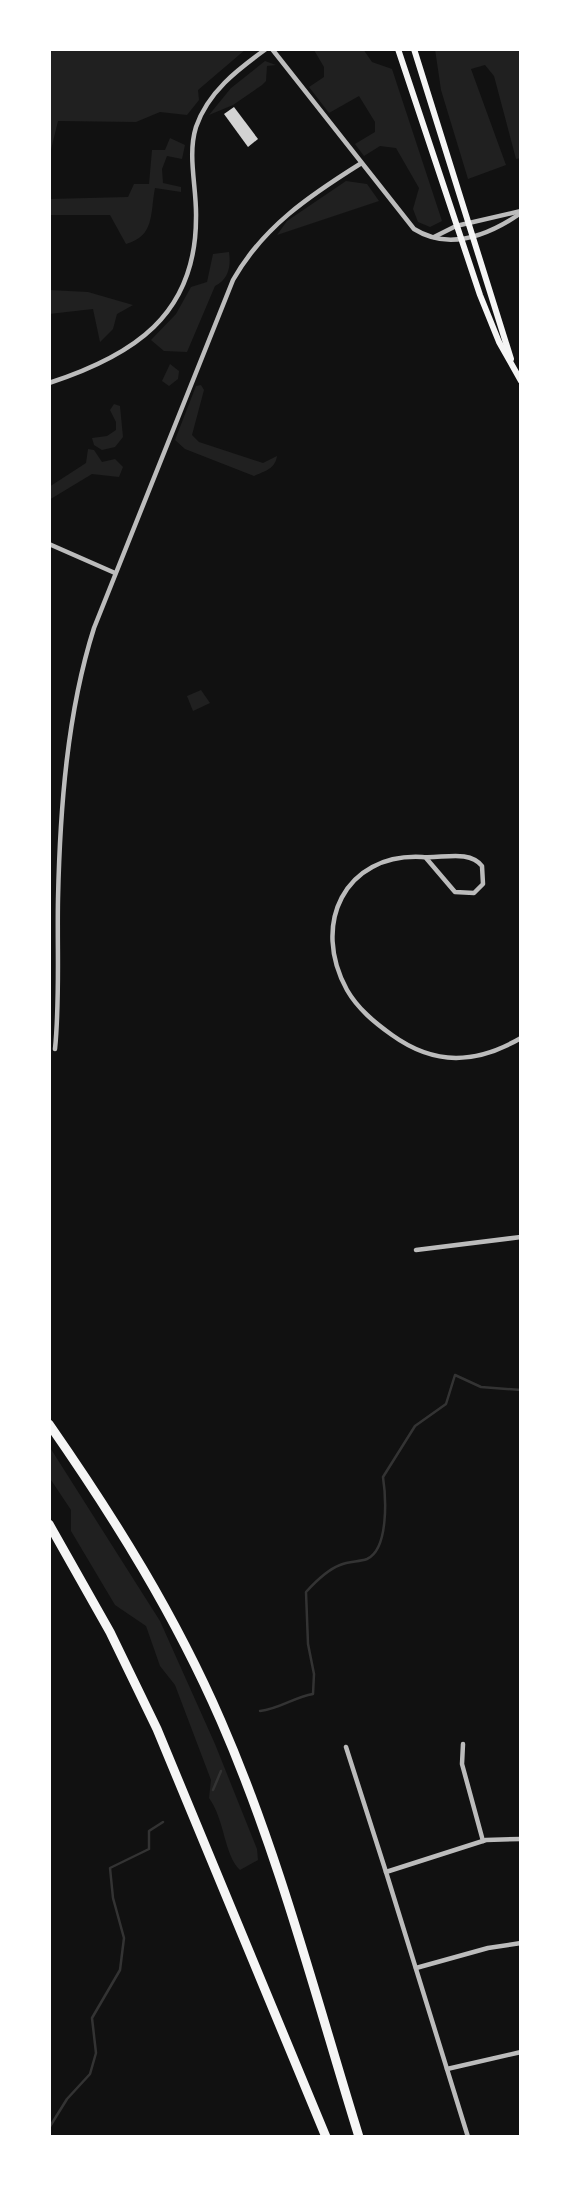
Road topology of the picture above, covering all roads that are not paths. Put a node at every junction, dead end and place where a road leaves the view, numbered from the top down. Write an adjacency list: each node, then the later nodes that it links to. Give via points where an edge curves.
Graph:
1 (266, 49): 14 (street, via 216,90 197,126 192,155 194,243 186,275 168,309 128,350 94,368)
2 (272, 49): 5 (street)
3 (398, 49): 8 (main road)
4 (414, 49): 7 (main road)
5 (360, 164): 10 (street, via 414,229); 16 (street, via 279,220 242,264 213,323)
6 (521, 212): 7 (street); 9 (street)
7 (469, 222): 8 (street); 9 (main road)
8 (456, 226): 10 (street); 11 (main road)
9 (473, 236): 11 (street); 12 (main road)
10 (433, 237): 11 (street, via 446,242)
11 (461, 240): 12 (main road, via 493,329)
12 (513, 364): 13 (main road)
13 (521, 381)
14 (49, 383)
15 (49, 544): 16 (street)
16 (115, 573): 19 (street, via 86,653 74,711 58,895)
17 (426, 858): 17 (street, via 455,892 468,895 484,884 485,872 473,858); 18 (street, via 399,857 377,863 342,895 334,918 333,942 347,989 376,1024 429,1054 481,1057)
18 (521, 1038)
19 (55, 1049)
20 (521, 1237): 21 (street)
21 (416, 1250)
22 (49, 1424): 34 (highway, via 156,1589 221,1721 266,1839)
23 (49, 1524): 33 (highway, via 110,1632 157,1729)
24 (463, 1744): 27 (street, via 462,1764)
25 (346, 1747): 28 (street)
26 (521, 1839): 27 (street)
27 (483, 1841): 28 (street)
28 (386, 1872): 30 (street)
29 (521, 1943): 30 (street)
30 (416, 1968): 32 (street)
31 (521, 2052): 32 (street)
32 (447, 2069): 35 (street)
33 (326, 2137)
34 (359, 2137)
35 (468, 2137)

